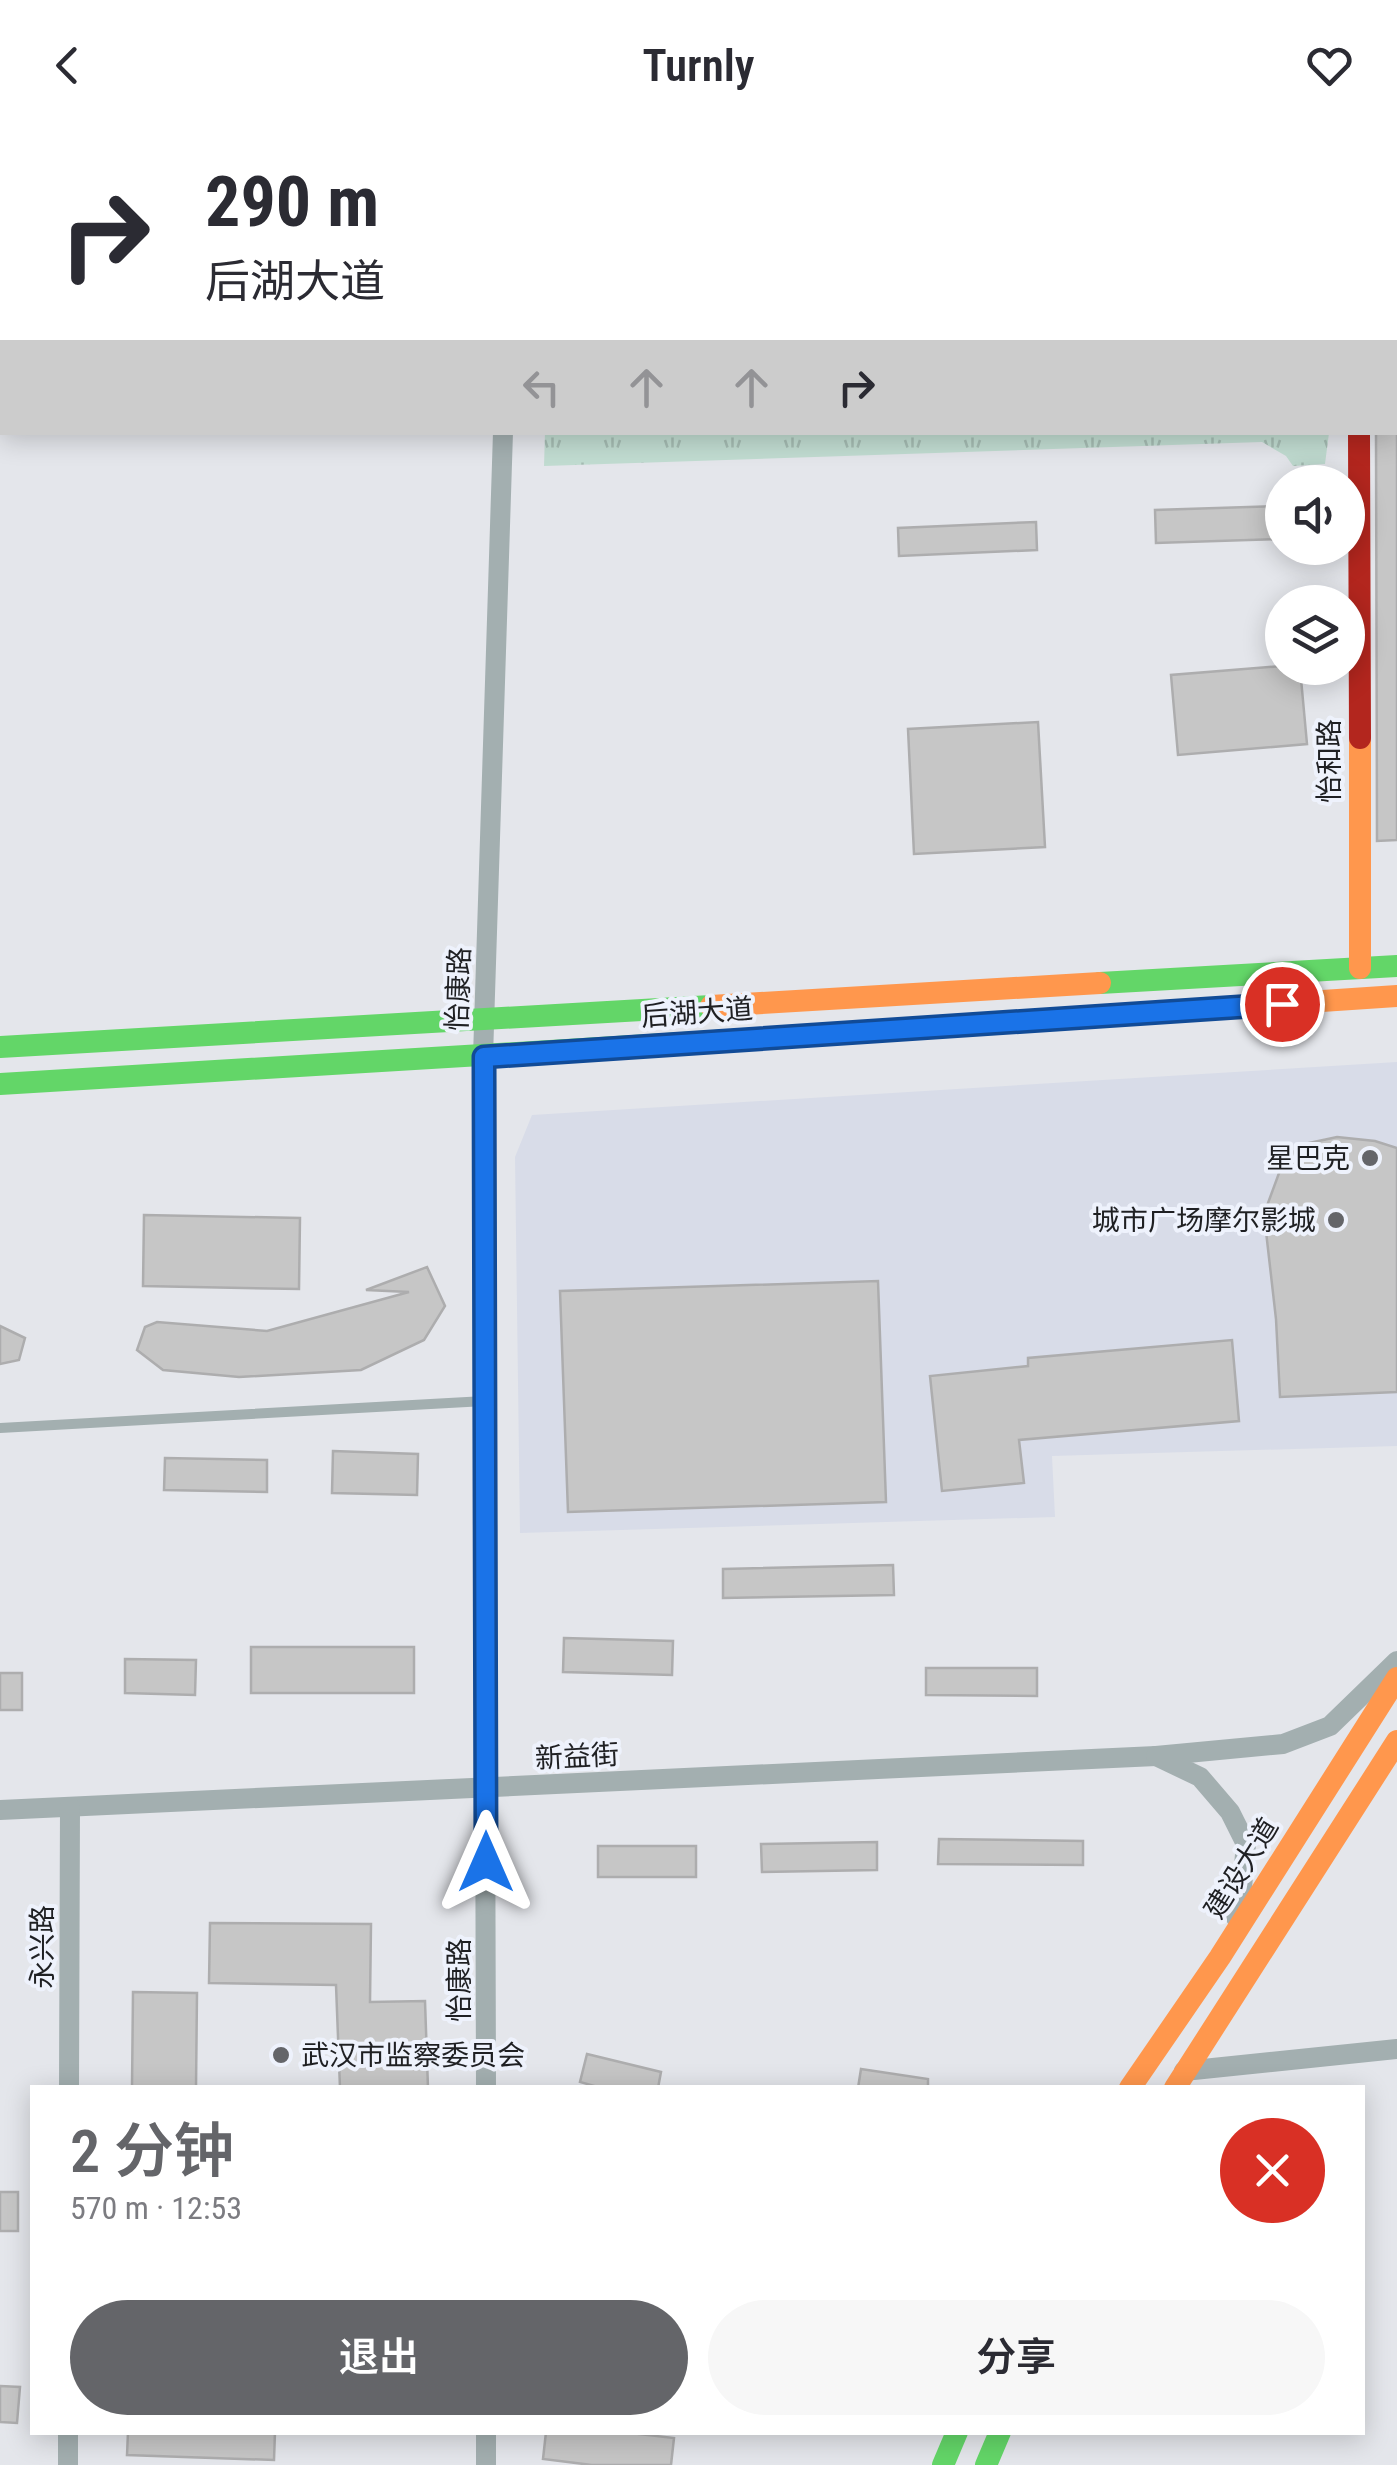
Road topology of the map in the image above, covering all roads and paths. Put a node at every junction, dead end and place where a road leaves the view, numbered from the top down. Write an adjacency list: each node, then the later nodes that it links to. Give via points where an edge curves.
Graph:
1 (503, 435): 6 (street, 怡康路)
2 (1359, 435): 4 (main road, 怡和路)
3 (1397, 966): 4 (main road, 后湖大道)
4 (1360, 968): 6 (main road, 后湖大道)
5 (1397, 996): 8 (main road, 后湖大道)
6 (484, 1018): 7 (main road, 后湖大道); 8 (street, 怡康路)
7 (0, 1047)
8 (484, 1057): 9 (main road, 后湖大道); 10 (street, 怡康路)
9 (0, 1084)
10 (486, 1401): 11 (lane); 16 (street, 怡康路)
11 (0, 1428)
12 (1397, 1661): 15 (street, 新益街, via 1330,1726 1283,1744)
13 (1397, 1678): 19 (main road, 建设大道)
14 (1397, 1741): 21 (main road)
15 (1156, 1756): 16 (street, 新益街); 19 (street, via 1200,1777 1246,1844 1240,1909)
16 (486, 1788): 17 (street, 新益街); 23 (street, 怡康路)
17 (70, 1807): 18 (street, 新益街); 22 (street, 永兴路)
18 (0, 1810)
19 (1220, 1957): 24 (main road, 建设大道)
20 (1397, 2049): 21 (street)
21 (1179, 2079)
22 (70, 2085)
23 (486, 2085)
24 (1132, 2085)
25 (68, 2435): 29 (street)
26 (486, 2435): 30 (street)
27 (956, 2435): 31 (main road)
28 (999, 2435): 32 (main road)
29 (68, 2465)
30 (486, 2465)
31 (943, 2465)
32 (986, 2465)

